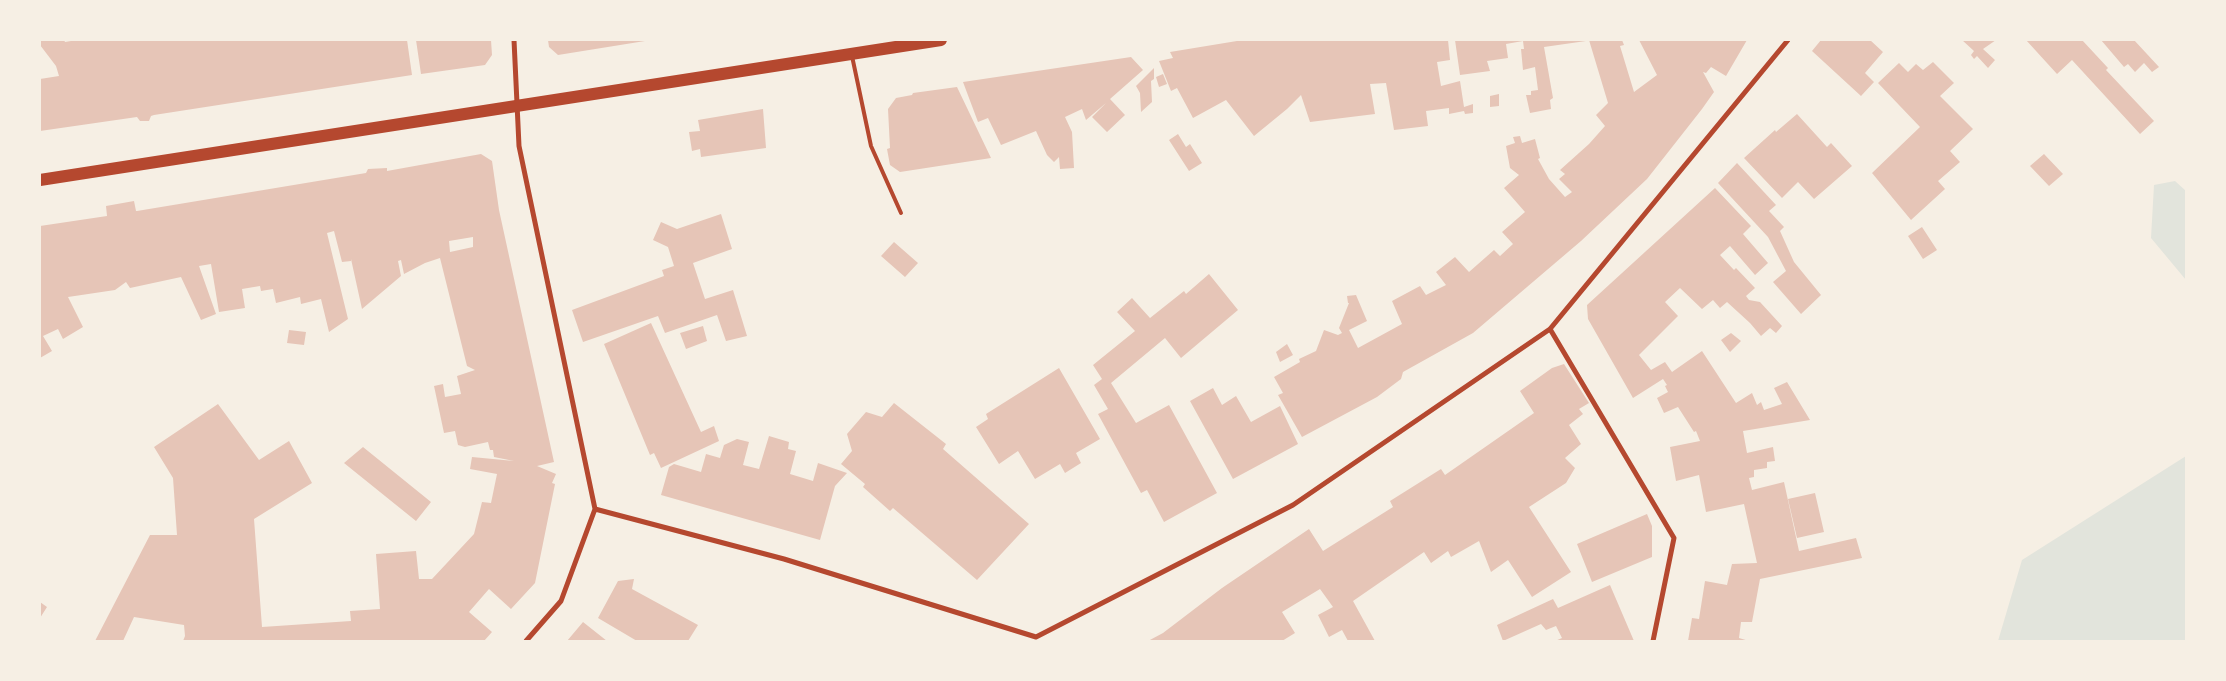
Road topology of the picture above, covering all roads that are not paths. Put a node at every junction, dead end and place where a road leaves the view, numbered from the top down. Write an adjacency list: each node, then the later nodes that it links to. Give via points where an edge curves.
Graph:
1 (514, 40): 5 (street)
2 (941, 40): 4 (main road)
3 (1788, 40): 8 (street)
4 (852, 54): 5 (main road); 7 (lane, via 871,146)
5 (518, 106): 6 (main road); 9 (street, via 519,146)
6 (40, 180)
7 (901, 212)
8 (1550, 329): 10 (street, via 1294,505); 12 (street, via 1674,538)
9 (595, 509): 10 (street, via 784,559); 11 (street, via 561,601)
10 (1038, 639)
11 (526, 641)
12 (1653, 641)

